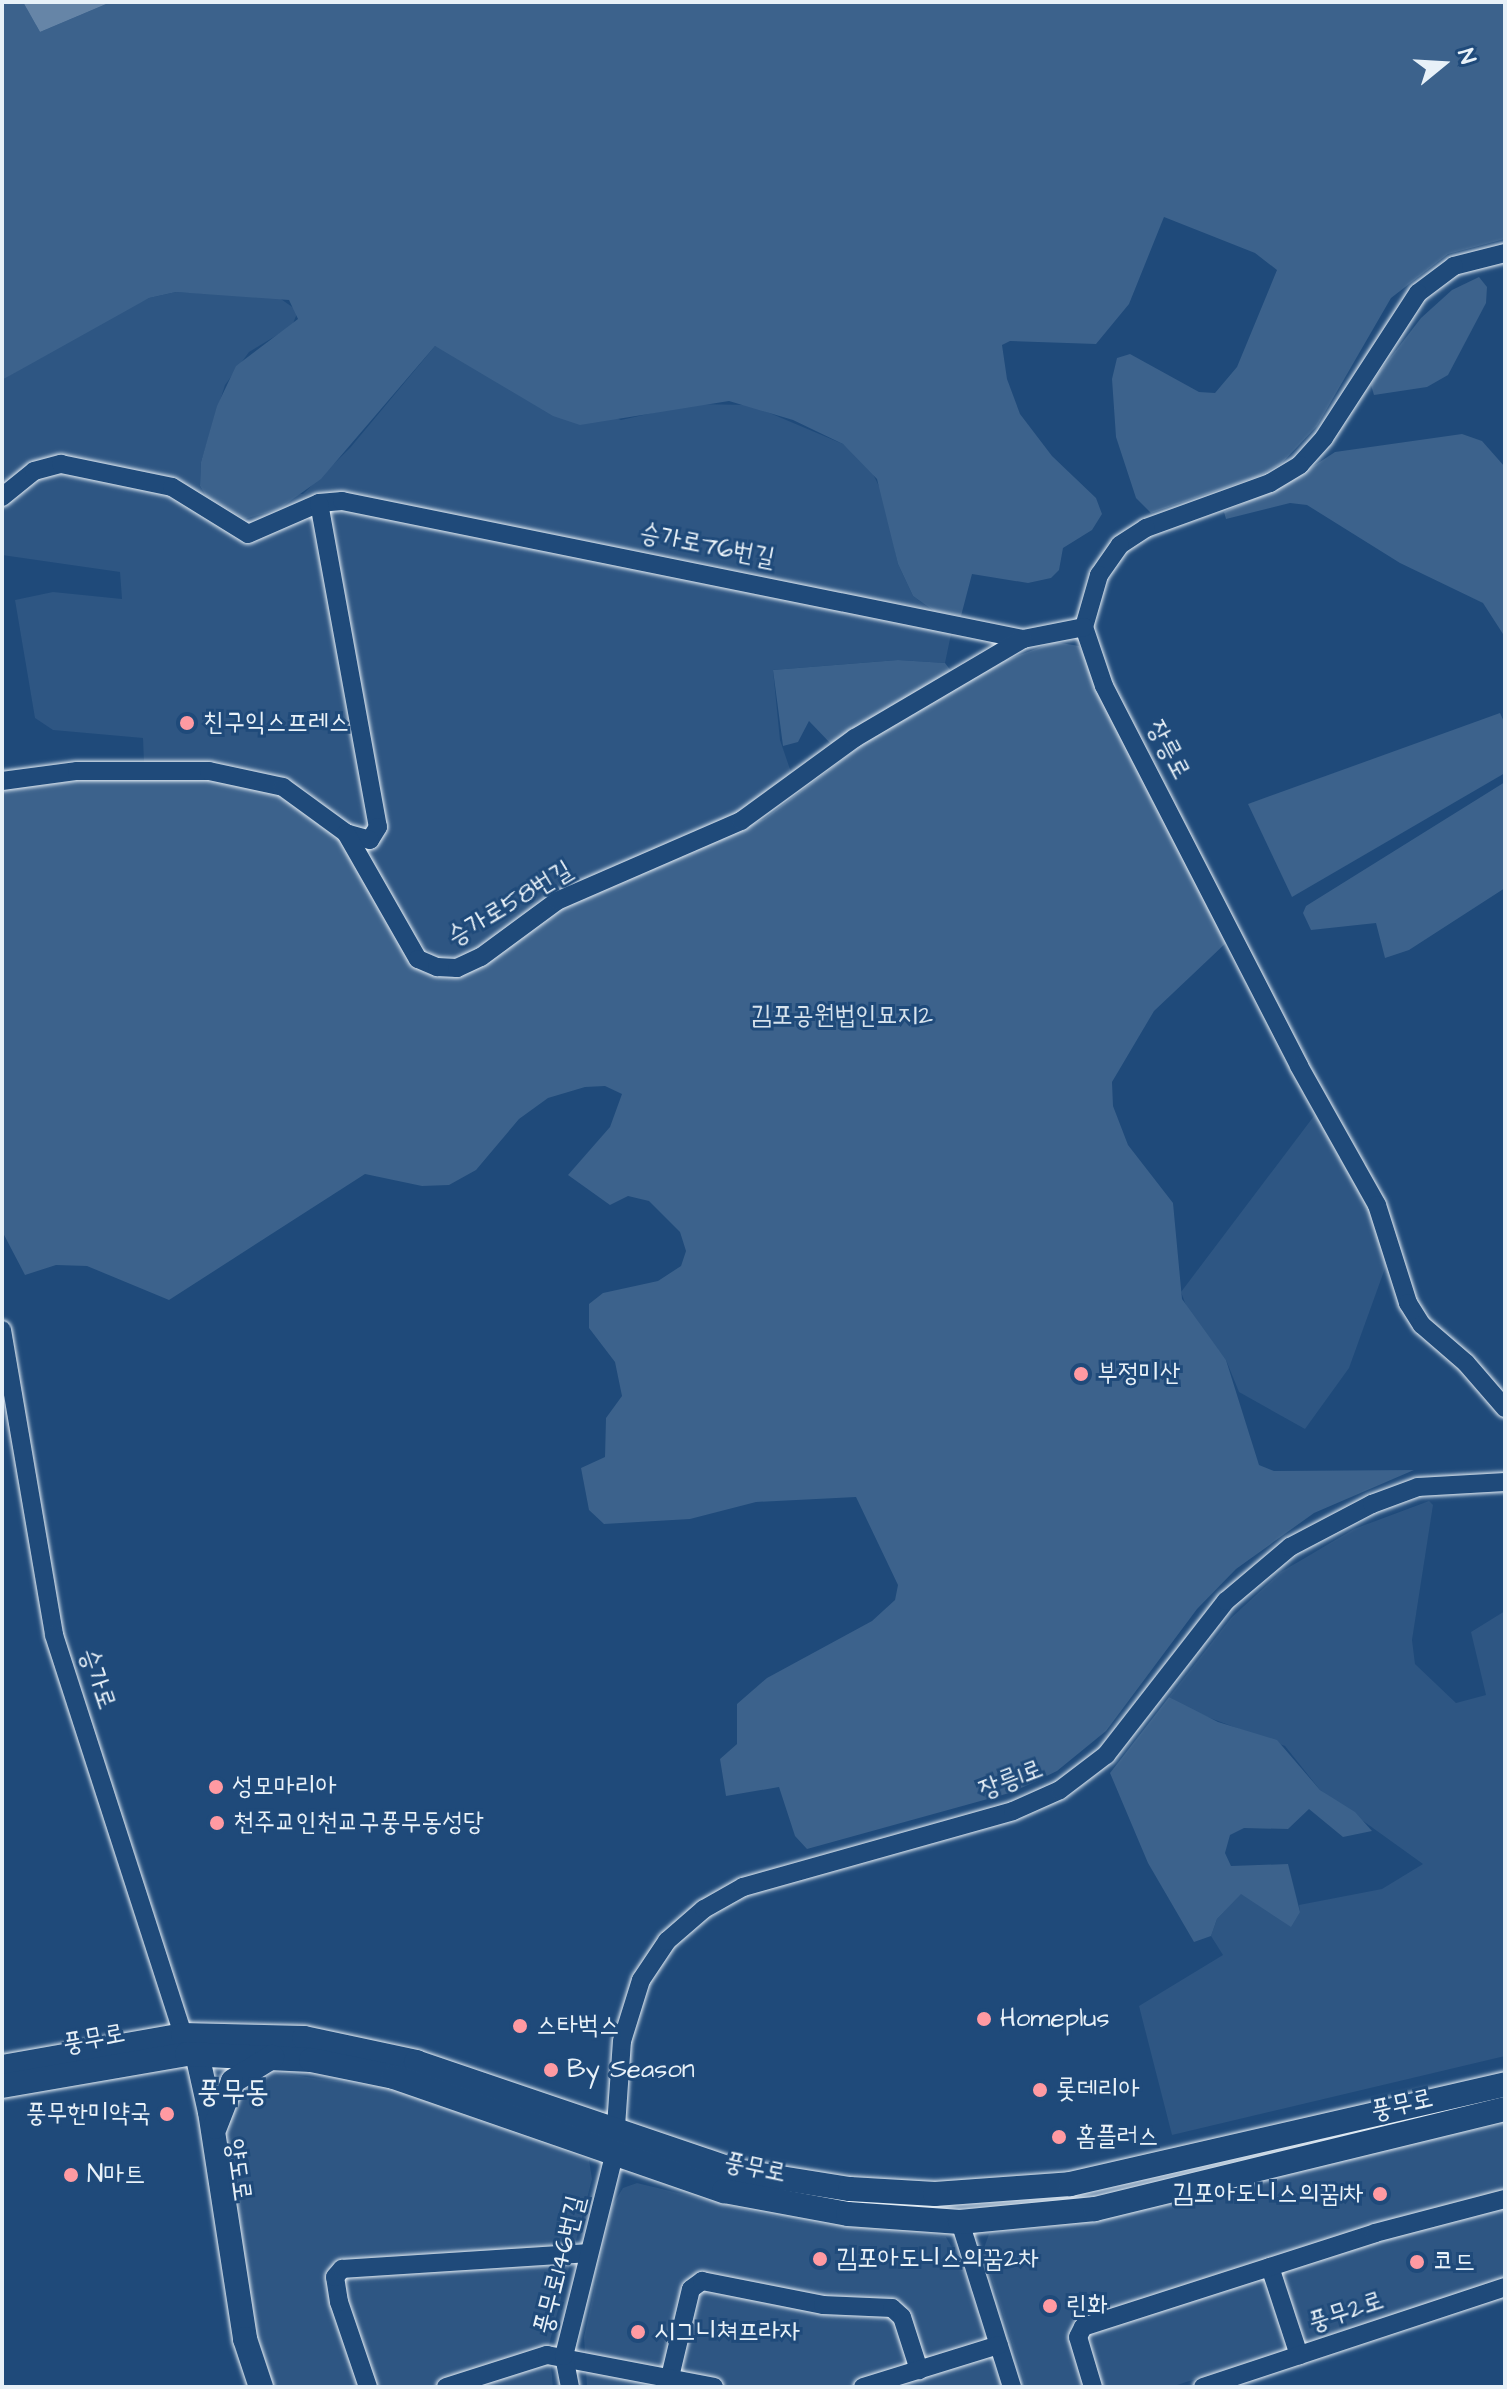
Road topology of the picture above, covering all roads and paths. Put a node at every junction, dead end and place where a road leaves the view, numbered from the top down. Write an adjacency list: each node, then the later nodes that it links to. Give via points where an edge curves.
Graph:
1 (1505, 253): 4 (street, via 1454,266 1418,293 1324,438 1300,465 1270,483 1146,528 1120,545 1099,575)
2 (2, 497): 3 (street, 승가로76번길, via 34,471 61,464 172,487 248,534)
3 (319, 503): 5 (street, 승가로76번길, via 357,503); 7 (street, via 378,827 370,840)
4 (1084, 627): 5 (street, 승가로76번길); 9 (street, 장릉로, via 1104,686 1299,1066 1377,1205 1408,1303 1422,1325 1466,1363)
5 (1023, 639): 7 (street, 승가로58번길, via 867,731 741,821 557,901 481,957 457,968 418,959)
6 (2, 781): 7 (street, 승가로58번길, via 77,771 231,773 298,795)
7 (346, 833)
8 (2, 1330): 11 (street, 승가로, via 54,1635)
9 (1505, 1408)
10 (1505, 1482): 18 (street, 장릉1로, via 1438,1484 1396,1494 1290,1547 1226,1601 1106,1755 1060,1790 1013,1811 766,1879 704,1909 653,1958 630,2007)
11 (189, 2047): 12 (street, 풍무로); 13 (street, 풍무로); 15 (street, 풍무로); 17 (street, 양도로); 18 (street, 풍무로, via 264,2035 368,2049); 29 (street, 양도로, via 237,2340)
12 (274, 2056): 17 (street, via 233,2081 221,2102); 18 (street, 풍무로, via 394,2077)
13 (2, 2067)
14 (1505, 2084): 18 (street, 풍무로, via 1115,2175 1013,2192 896,2193 789,2181)
15 (2, 2086)
16 (1505, 2109): 20 (street, 풍무로, via 1095,2209)
17 (213, 2137): 30 (street, 양도로, via 245,2339)
18 (614, 2143): 20 (street, 풍무로, via 770,2201); 21 (street, 풍무로146번길)
19 (1505, 2199): 22 (street)
20 (960, 2222): 24 (street)
21 (588, 2253): 26 (street, 풍무로146번길); 31 (street, via 342,2269 335,2277 339,2302)
22 (1270, 2267): 25 (street); 37 (street, via 1080,2329)
23 (1505, 2287): 25 (street, 풍무2로)
24 (999, 2345): 27 (street); 36 (street)
25 (1299, 2355): 38 (street, 풍무2로)
26 (564, 2356): 28 (street); 32 (street, via 527,2359); 33 (street, 풍무로146번길)
27 (919, 2370): 28 (street, via 902,2317 892,2308 823,2305 702,2281 691,2289); 35 (street)
28 (670, 2377): 34 (street)
29 (253, 2387)
30 (261, 2387)
31 (368, 2387)
32 (446, 2387)
33 (570, 2387)
34 (714, 2387)
35 (863, 2387)
36 (1012, 2387)
37 (1093, 2387)
38 (1203, 2387)

